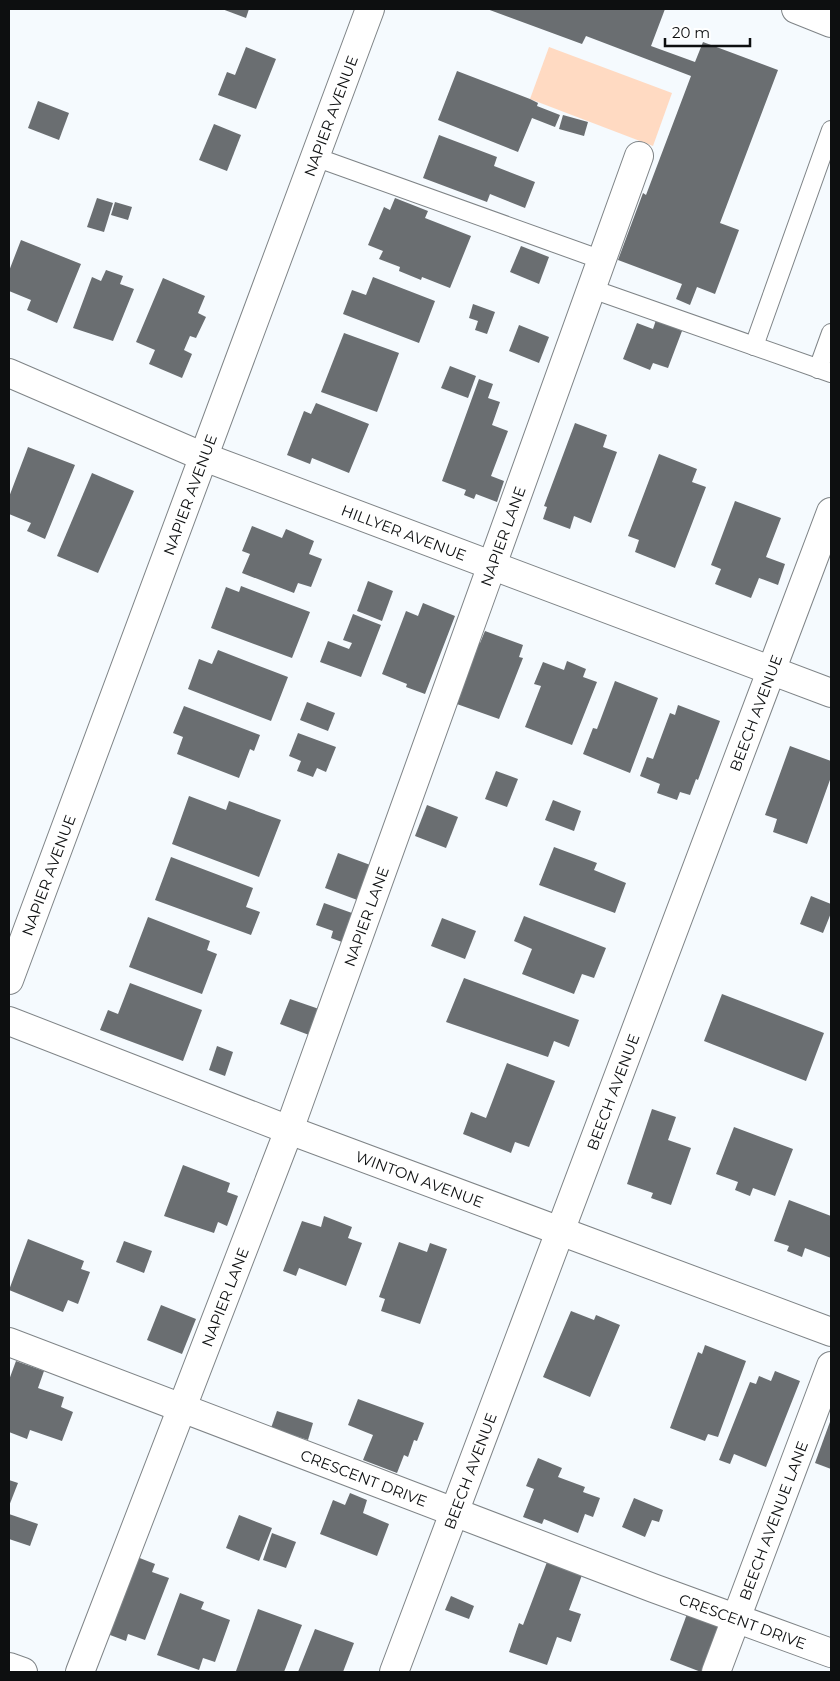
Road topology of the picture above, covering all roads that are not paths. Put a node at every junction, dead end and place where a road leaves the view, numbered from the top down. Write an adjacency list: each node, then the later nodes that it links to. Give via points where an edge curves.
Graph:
1 (370, 9): 6 (street, NAPIER AVENUE)
2 (796, 9): 3 (street)
3 (831, 23)
4 (831, 130): 10 (lane)
5 (639, 156): 7 (street, NAPIER LANE)
6 (315, 157): 7 (lane); 13 (street, NAPIER AVENUE)
7 (602, 260): 8 (street, NAPIER LANE)
8 (592, 288): 10 (lane); 15 (street, NAPIER LANE)
9 (831, 333): 11 (lane)
10 (754, 346): 11 (lane)
11 (825, 371)
12 (9, 373): 13 (street, HILLYER AVENUE)
13 (204, 457): 15 (street, HILLYER AVENUE); 18 (street, NAPIER AVENUE)
14 (831, 512): 16 (street, BEECH AVENUE)
15 (493, 564): 16 (street, HILLYER AVENUE); 20 (street, NAPIER LANE)
16 (772, 671): 17 (street, HILLYER AVENUE); 21 (street, BEECH AVENUE)
17 (831, 693)
18 (9, 980)
19 (9, 1021): 20 (street, WINTON AVENUE)
20 (289, 1130): 21 (street, WINTON AVENUE); 25 (street, NAPIER LANE)
21 (559, 1232): 22 (street, WINTON AVENUE); 26 (street, BEECH AVENUE)
22 (831, 1332)
23 (9, 1342): 25 (street, CRESCENT DRIVE)
24 (831, 1366): 27 (street, BEECH AVENUE LANE)
25 (182, 1408): 26 (street, CRESCENT DRIVE); 31 (street, NAPIER LANE)
26 (454, 1512): 27 (street, CRESCENT DRIVE); 32 (street, BEECH AVENUE)
27 (736, 1620): 28 (street, CRESCENT DRIVE); 33 (street, BEECH AVENUE LANE)
28 (831, 1653)
29 (9, 1667): 30 (street)
30 (23, 1672)
31 (80, 1672)
32 (394, 1672)
33 (716, 1672)

